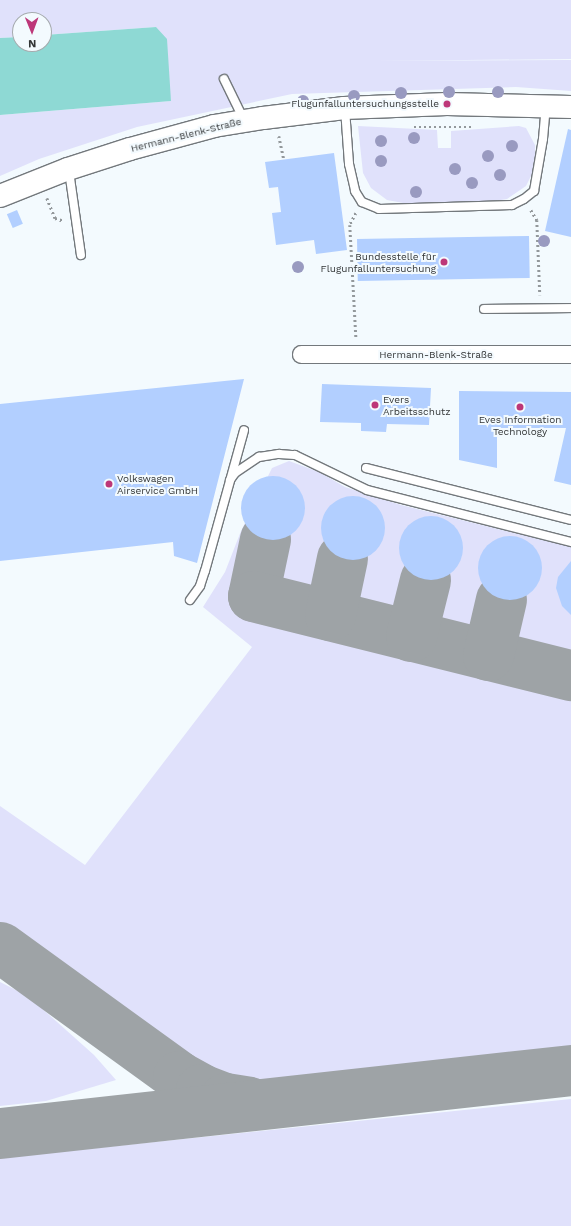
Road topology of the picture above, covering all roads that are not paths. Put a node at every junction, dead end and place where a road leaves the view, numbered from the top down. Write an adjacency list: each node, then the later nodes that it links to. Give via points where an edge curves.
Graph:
1 (224, 79): 5 (lane)
2 (546, 106): 3 (street, Hermann-Blenk-Straße, via 447,104); 3 (lane, via 544,139 534,191 524,199 512,205 379,209 362,202 355,191); 4 (street, Hermann-Blenk-Straße)
3 (344, 108): 5 (street, Hermann-Blenk-Straße)
4 (571, 108)
5 (245, 121): 6 (street, Hermann-Blenk-Straße, via 174,136)
6 (68, 169): 7 (street, Hermann-Blenk-Straße); 8 (lane)
7 (0, 196)
8 (81, 255)
9 (571, 308): 10 (lane)
10 (484, 309)
11 (301, 354): 12 (street, Hermann-Blenk-Straße)
12 (571, 354)
13 (244, 430): 15 (lane)
14 (366, 468): 16 (lane)
15 (230, 480): 17 (lane, via 235,473 258,457 295,455 367,490); 18 (lane, via 205,571 200,586)
16 (571, 520)
17 (571, 542)
18 (190, 600)

